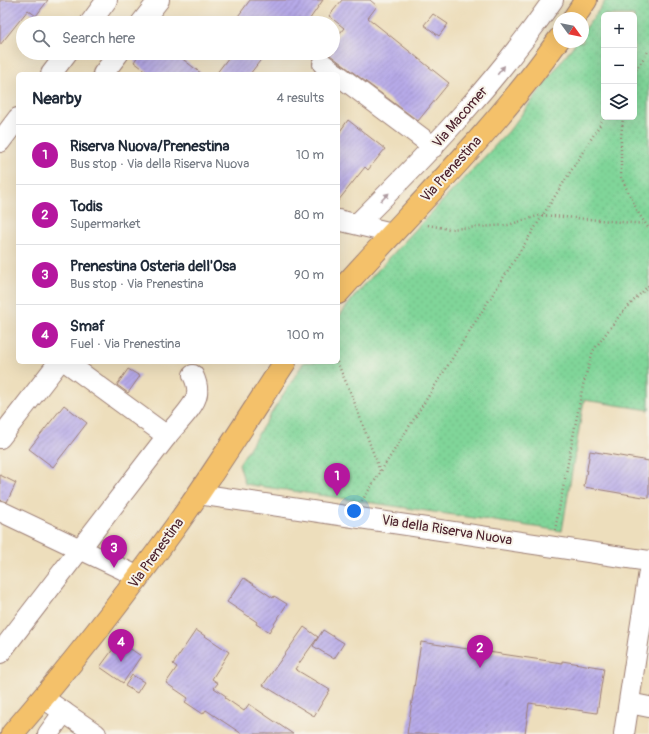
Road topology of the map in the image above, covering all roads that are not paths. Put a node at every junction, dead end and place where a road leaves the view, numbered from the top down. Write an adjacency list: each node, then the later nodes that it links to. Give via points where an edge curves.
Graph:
1 (107, 0): 6 (street)
2 (159, 0): 7 (street)
3 (553, 0): 16 (street, Via Macomer, one-way to 3, via 511,57)
4 (586, 0): 5 (main road)
5 (578, 12)
6 (95, 16)
7 (146, 16)
8 (553, 47): 19 (main road, Via Prenestina, via 487,130)
9 (62, 60): 11 (street)
10 (114, 60): 12 (street)
11 (53, 72)
12 (105, 72)
13 (340, 77): 16 (street)
14 (16, 121): 15 (street)
15 (5, 139)
16 (434, 147): 18 (street, Via Macomer, one-way to 16)
17 (340, 220): 18 (street)
18 (357, 224): 19 (street)
19 (398, 227): 20 (main road, Via Prenestina)
20 (340, 291)
21 (57, 364): 26 (street)
22 (69, 364): 25 (street)
23 (284, 364): 27 (main road, Via Prenestina)
24 (193, 375): 25 (street, via 197,395)
25 (167, 436): 29 (street)
26 (0, 438)
27 (198, 494): 30 (street, Via della Riserva Nuova); 32 (main road, Via Prenestina)
28 (0, 511): 29 (street)
29 (80, 549): 32 (street); 33 (street)
30 (649, 561)
31 (649, 571): 35 (street)
32 (139, 577): 34 (main road, Via Prenestina)
33 (0, 654)
34 (42, 698): 37 (street); 38 (main road, Via Prenestina)
35 (629, 703): 36 (street); 41 (street)
36 (649, 707)
37 (64, 712): 39 (street); 40 (street)
38 (12, 734)
39 (48, 734)
40 (96, 734)
41 (624, 734)

